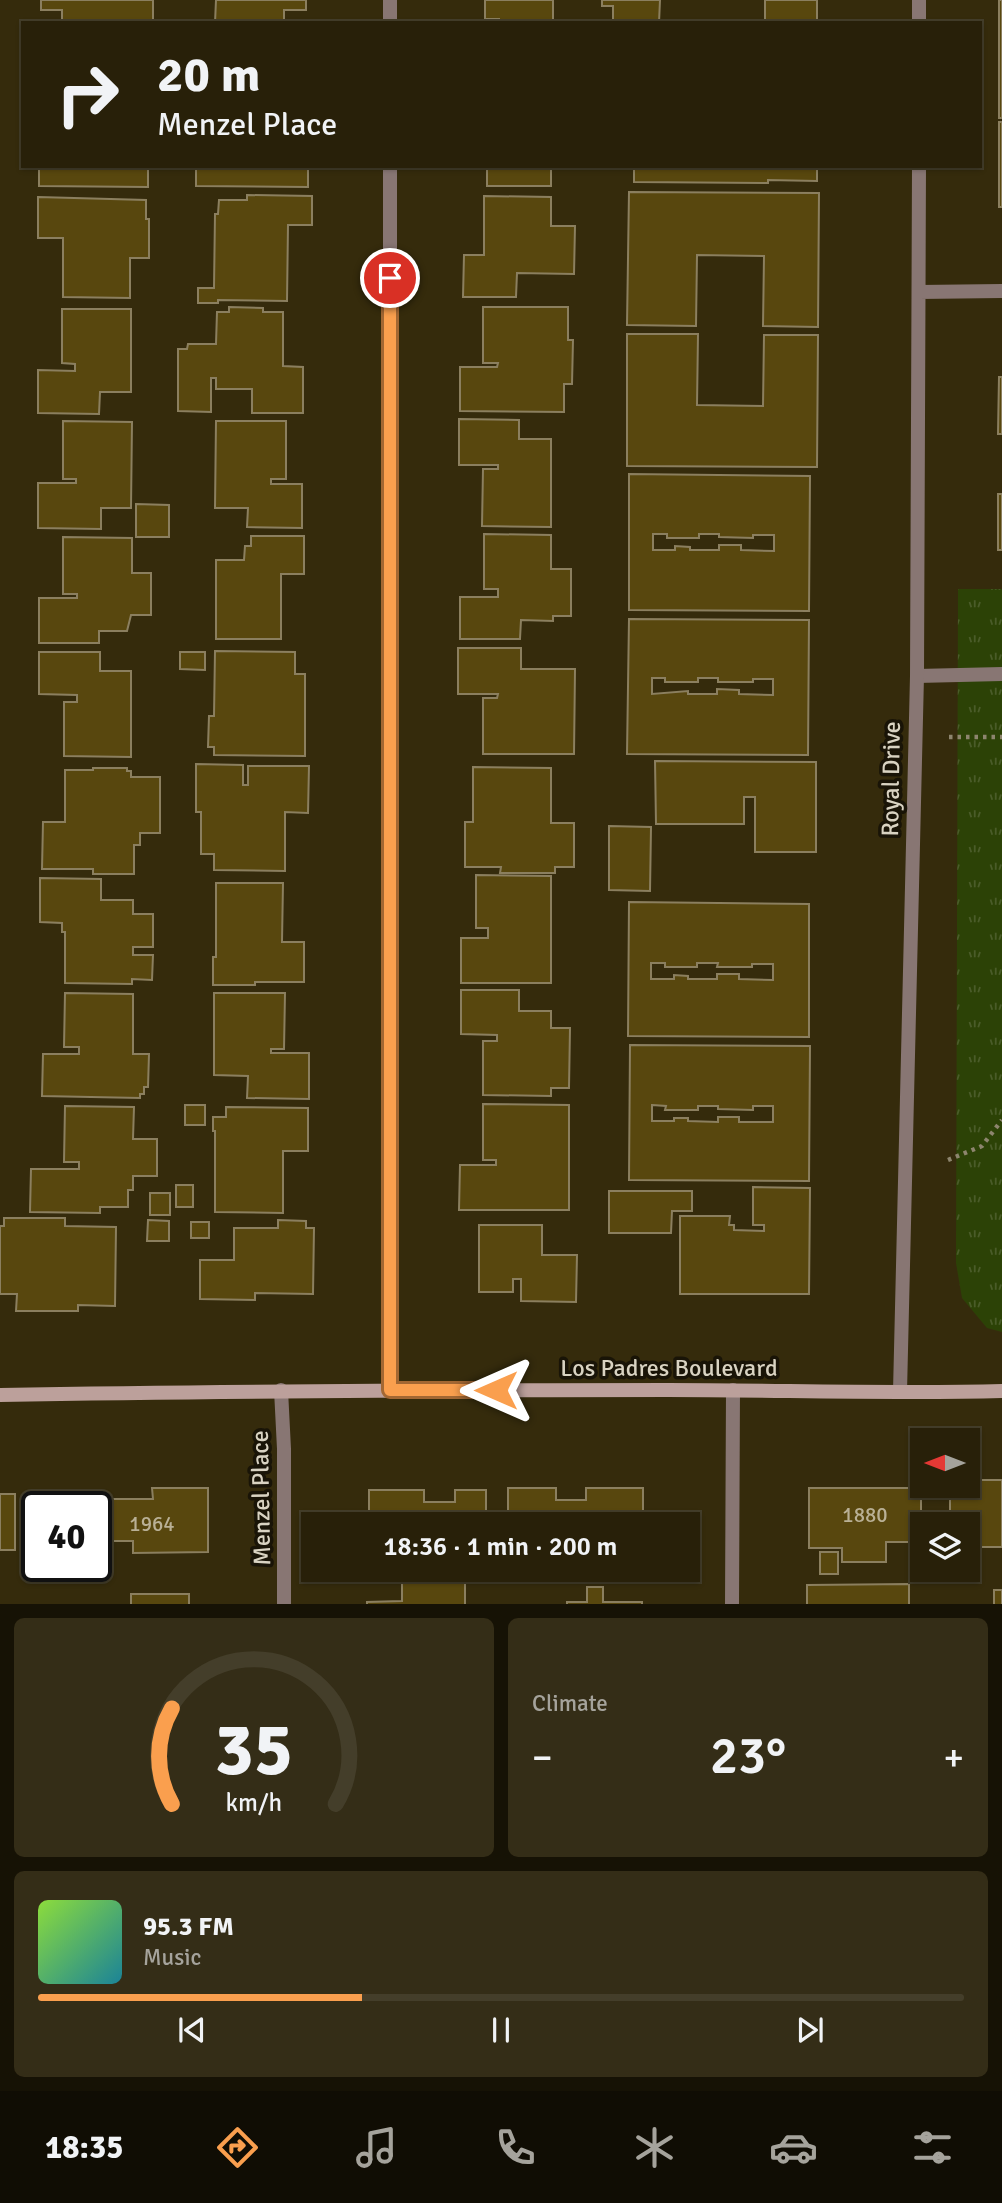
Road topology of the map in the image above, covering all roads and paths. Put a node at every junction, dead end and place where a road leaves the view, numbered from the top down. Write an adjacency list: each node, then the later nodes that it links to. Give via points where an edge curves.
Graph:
1 (390, 0): 3 (street)
2 (919, 0): 4 (street)
3 (390, 21)
4 (919, 21)
5 (390, 168): 16 (street)
6 (919, 168): 8 (street, Royal Drive)
7 (1002, 291): 8 (street)
8 (919, 292): 10 (street, Royal Drive)
9 (1002, 674): 10 (street)
10 (917, 676): 19 (street, Royal Drive)
11 (949, 737): 12 (path)
12 (1002, 737)
13 (1002, 1120): 14 (path, via 982,1146)
14 (948, 1160)
15 (281, 1390): 16 (street, Los Padres Boulevard); 20 (street, Los Padres Boulevard); 21 (street, Menzel Place)
16 (390, 1390): 17 (street, Los Padres Boulevard)
17 (733, 1390): 19 (street, Los Padres Boulevard); 22 (street)
18 (1002, 1391): 19 (street, Los Padres Boulevard)
19 (900, 1392)
20 (0, 1395)
21 (284, 1604)
22 (732, 1604)

